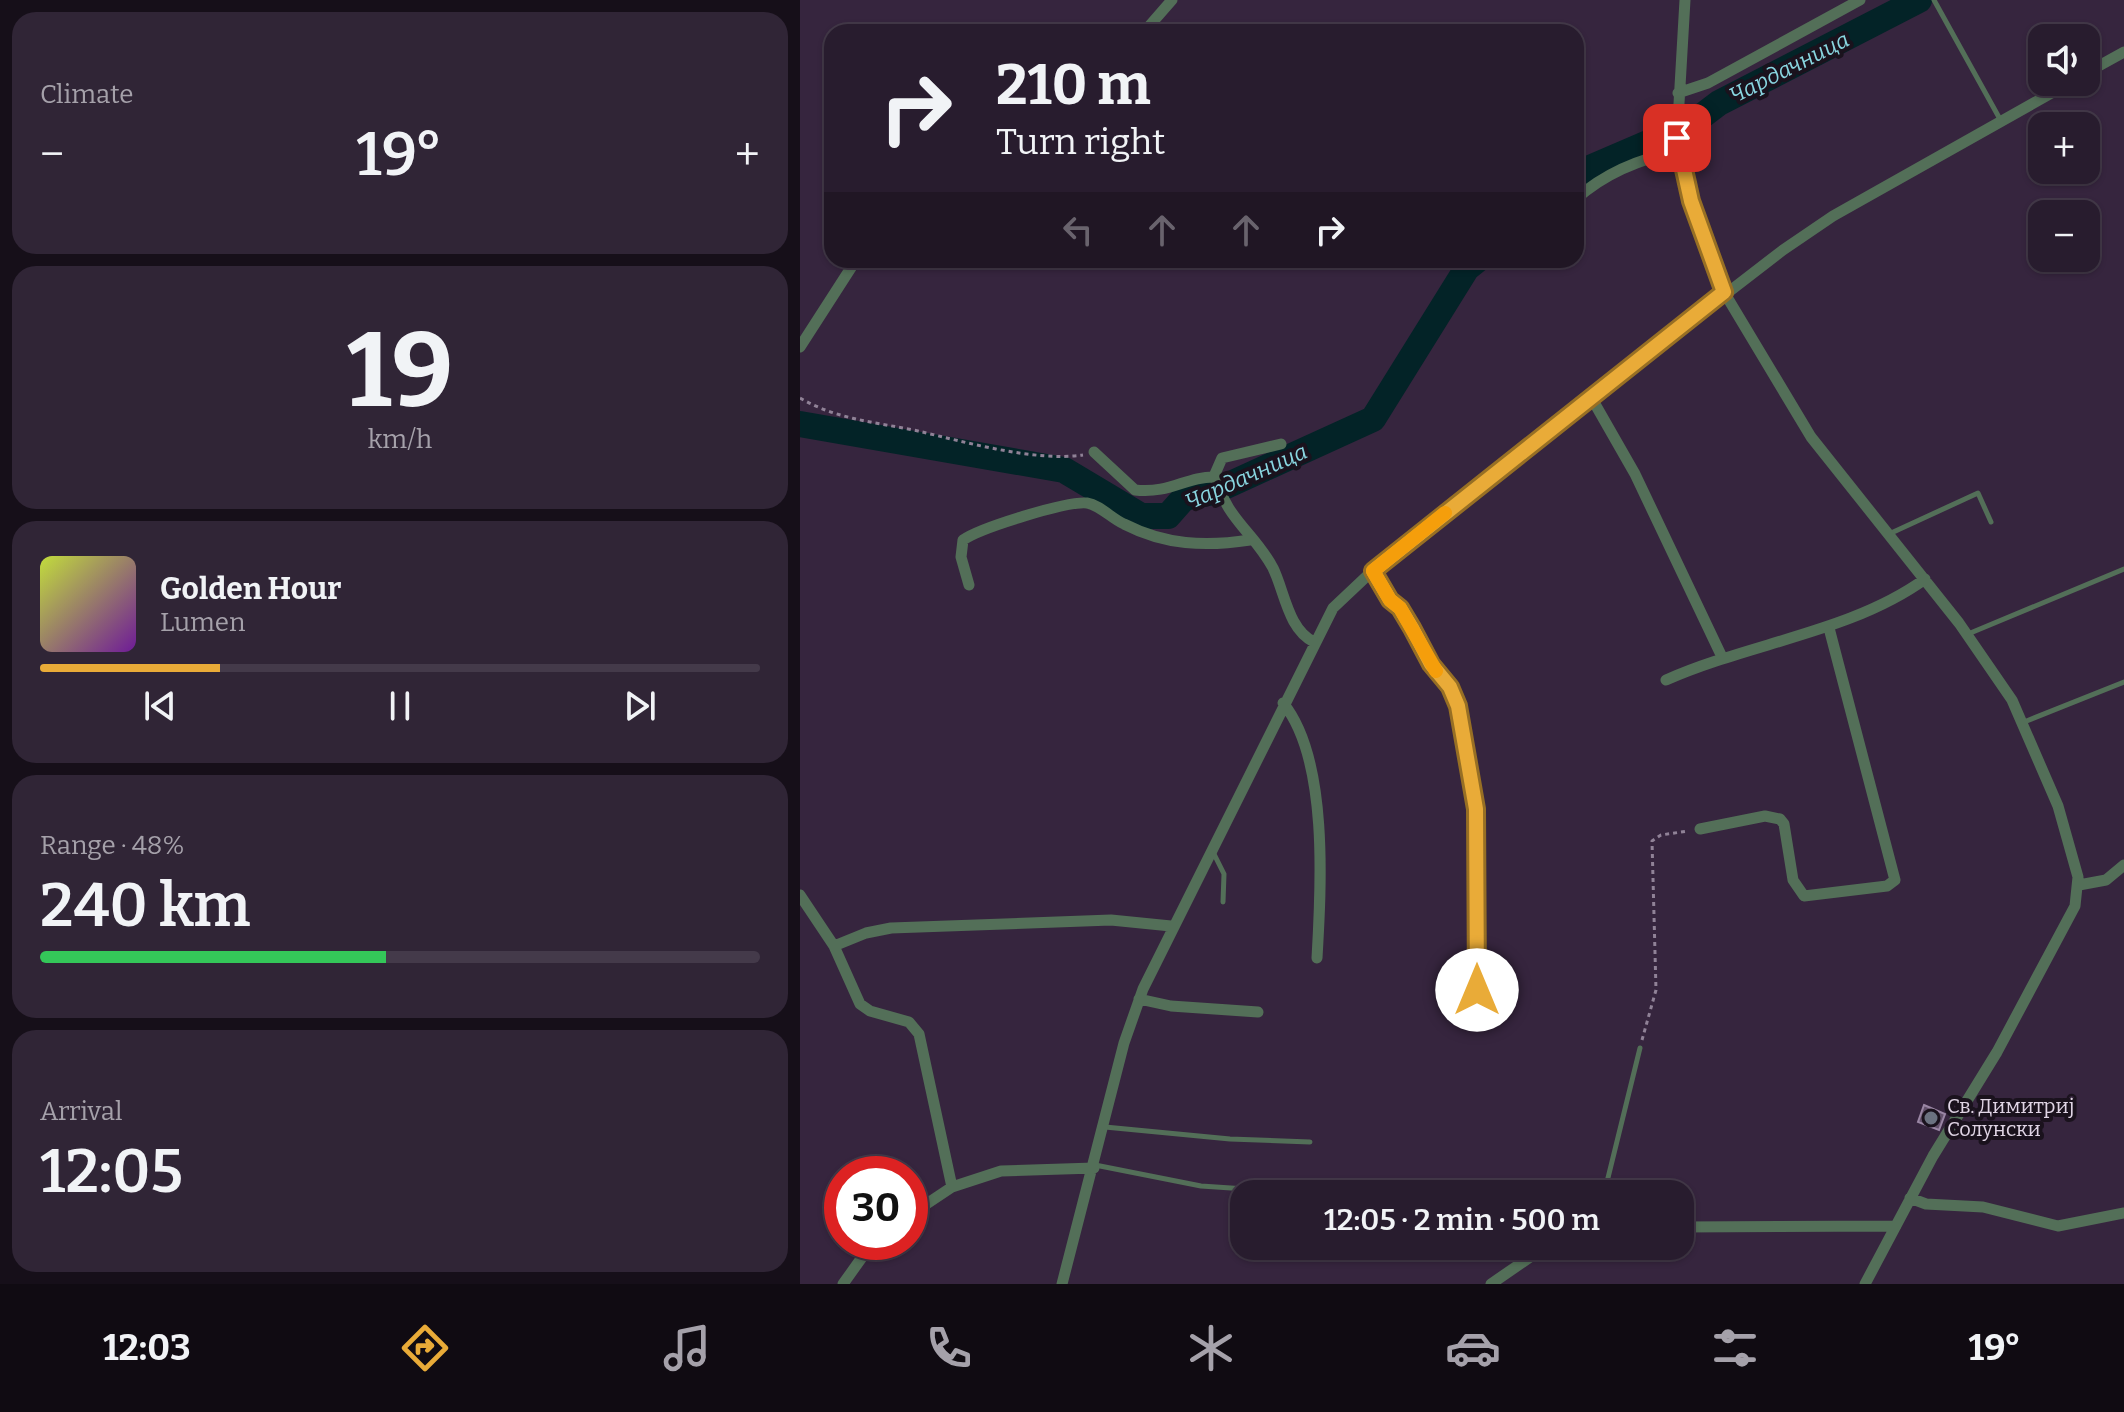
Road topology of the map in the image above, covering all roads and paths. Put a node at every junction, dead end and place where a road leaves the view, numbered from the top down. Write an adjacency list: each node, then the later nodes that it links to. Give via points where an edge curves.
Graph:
1 (1172, 0): 5 (street)
2 (1685, 0): 8 (street)
3 (1860, 0): 8 (street, via 1708,83)
4 (1934, 1): 10 (lane)
5 (1151, 24)
6 (2124, 52): 7 (street)
7 (2100, 65)
8 (1678, 93): 11 (street)
9 (2046, 96): 10 (street)
10 (2001, 122): 14 (street, via 1833,216)
11 (1680, 151): 12 (street, via 1629,166); 14 (street, via 1696,217)
12 (1584, 192)
13 (851, 268): 15 (street)
14 (1724, 292): 16 (street); 22 (street, via 1811,437)
15 (800, 347)
16 (1591, 397): 25 (street); 31 (street, via 1635,474)
17 (800, 398): 19 (path, via 838,416 982,447 1056,457)
18 (1281, 444): 20 (street, via 1222,458 1216,468)
19 (1094, 452): 20 (street, via 1135,490 1173,489 1196,478)
20 (1218, 485): 23 (street, via 1225,507)
21 (1991, 522): 22 (lane, via 1978,493)
22 (1888, 534): 26 (street)
23 (1250, 540): 27 (street, via 1217,545 1165,541 1093,505 1071,505 963,540 961,557); 30 (street, via 1272,567 1298,632)
24 (2124, 569): 29 (lane)
25 (1373, 571): 30 (street, via 1333,608); 45 (street, via 1458,706 1476,809)
26 (1925, 579): 28 (street); 29 (street)
27 (969, 585)
28 (1829, 628): 31 (street); 36 (street, via 1895,880 1887,886 1810,898 1793,880 1780,819 1765,816)
29 (1967, 634): 35 (street)
30 (1314, 642): 34 (street)
31 (1722, 657): 32 (street)
32 (1666, 680)
33 (2124, 682): 35 (lane)
34 (1283, 703): 37 (street); 44 (street, via 1304,738 1314,793)
35 (2023, 723): 39 (street, via 2058,806)
36 (1700, 829): 48 (path, via 1652,841 1656,990)
37 (1212, 849): 41 (lane, via 1224,874); 42 (street)
38 (2124, 865): 39 (street, via 2106,880)
39 (2079, 885): 55 (street, via 2075,906 1997,1052)
40 (800, 895): 43 (street)
41 (1223, 902)
42 (1171, 926): 43 (street, via 1111,920 891,928); 46 (street)
43 (834, 946): 53 (street, via 864,1008 916,1027)
44 (1317, 958)
45 (1477, 990)
46 (1139, 999): 47 (street); 49 (street)
47 (1258, 1012)
48 (1640, 1048): 52 (lane)
49 (1105, 1127): 50 (lane); 51 (street)
50 (1310, 1142)
51 (1095, 1166): 53 (street, via 1001,1171); 54 (lane); 63 (street)
52 (1607, 1180)
53 (952, 1187): 56 (street)
54 (1230, 1188)
55 (1910, 1198): 57 (street, via 1983,1207 2058,1226); 58 (street)
56 (928, 1203)
57 (2124, 1213)
58 (1896, 1226): 59 (street); 65 (street)
59 (1694, 1227)
60 (860, 1260): 62 (street)
61 (1526, 1260): 64 (street)
62 (843, 1284)
63 (1062, 1284)
64 (1491, 1284)
65 (1865, 1284)

